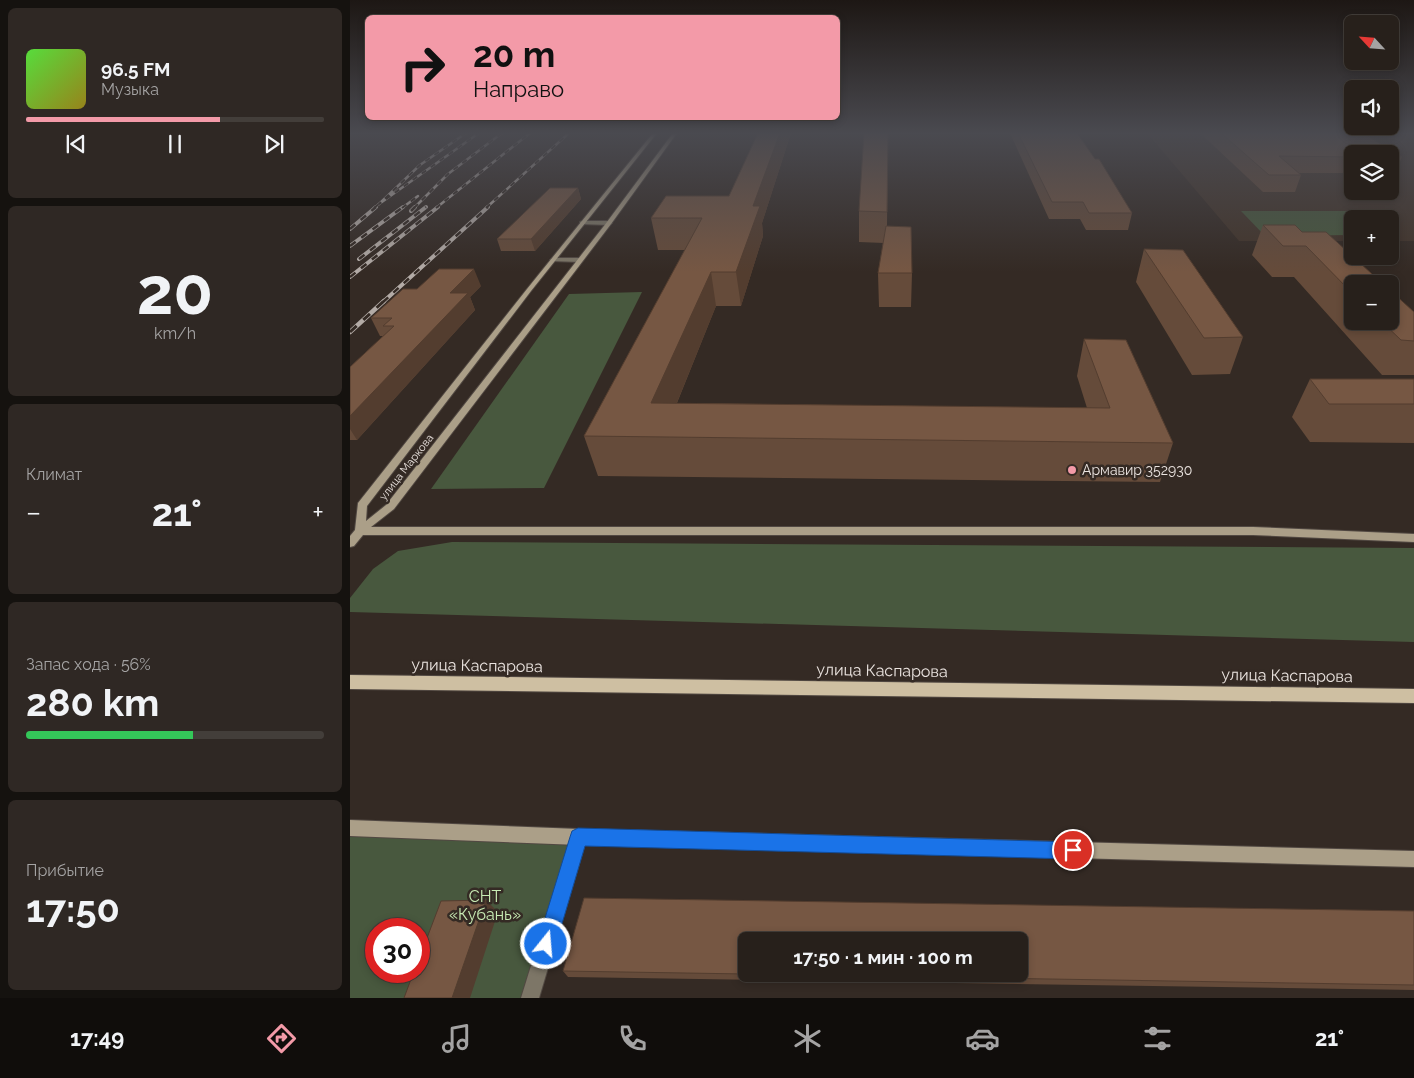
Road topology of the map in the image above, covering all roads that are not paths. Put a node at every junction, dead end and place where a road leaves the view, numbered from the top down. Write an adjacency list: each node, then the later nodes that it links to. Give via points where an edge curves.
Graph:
1 (617, 180): 3 (main road, улица Маркова)
2 (641, 180): 4 (main road, улица Маркова)
3 (582, 223): 4 (street); 5 (main road, улица Маркова)
4 (609, 223): 6 (main road, улица Маркова)
5 (552, 260): 6 (street); 7 (main road, улица Маркова, via 362,505)
6 (580, 260): 7 (main road, улица Маркова, via 390,507)
7 (360, 531): 8 (main road, via 1253,532); 9 (main road)
8 (1414, 538)
9 (350, 543)
10 (350, 682): 11 (main road, улица Каспарова)
11 (1414, 696)
12 (350, 828): 13 (main road)
13 (578, 837): 14 (main road); 15 (street)
14 (1414, 859)
15 (530, 998)

